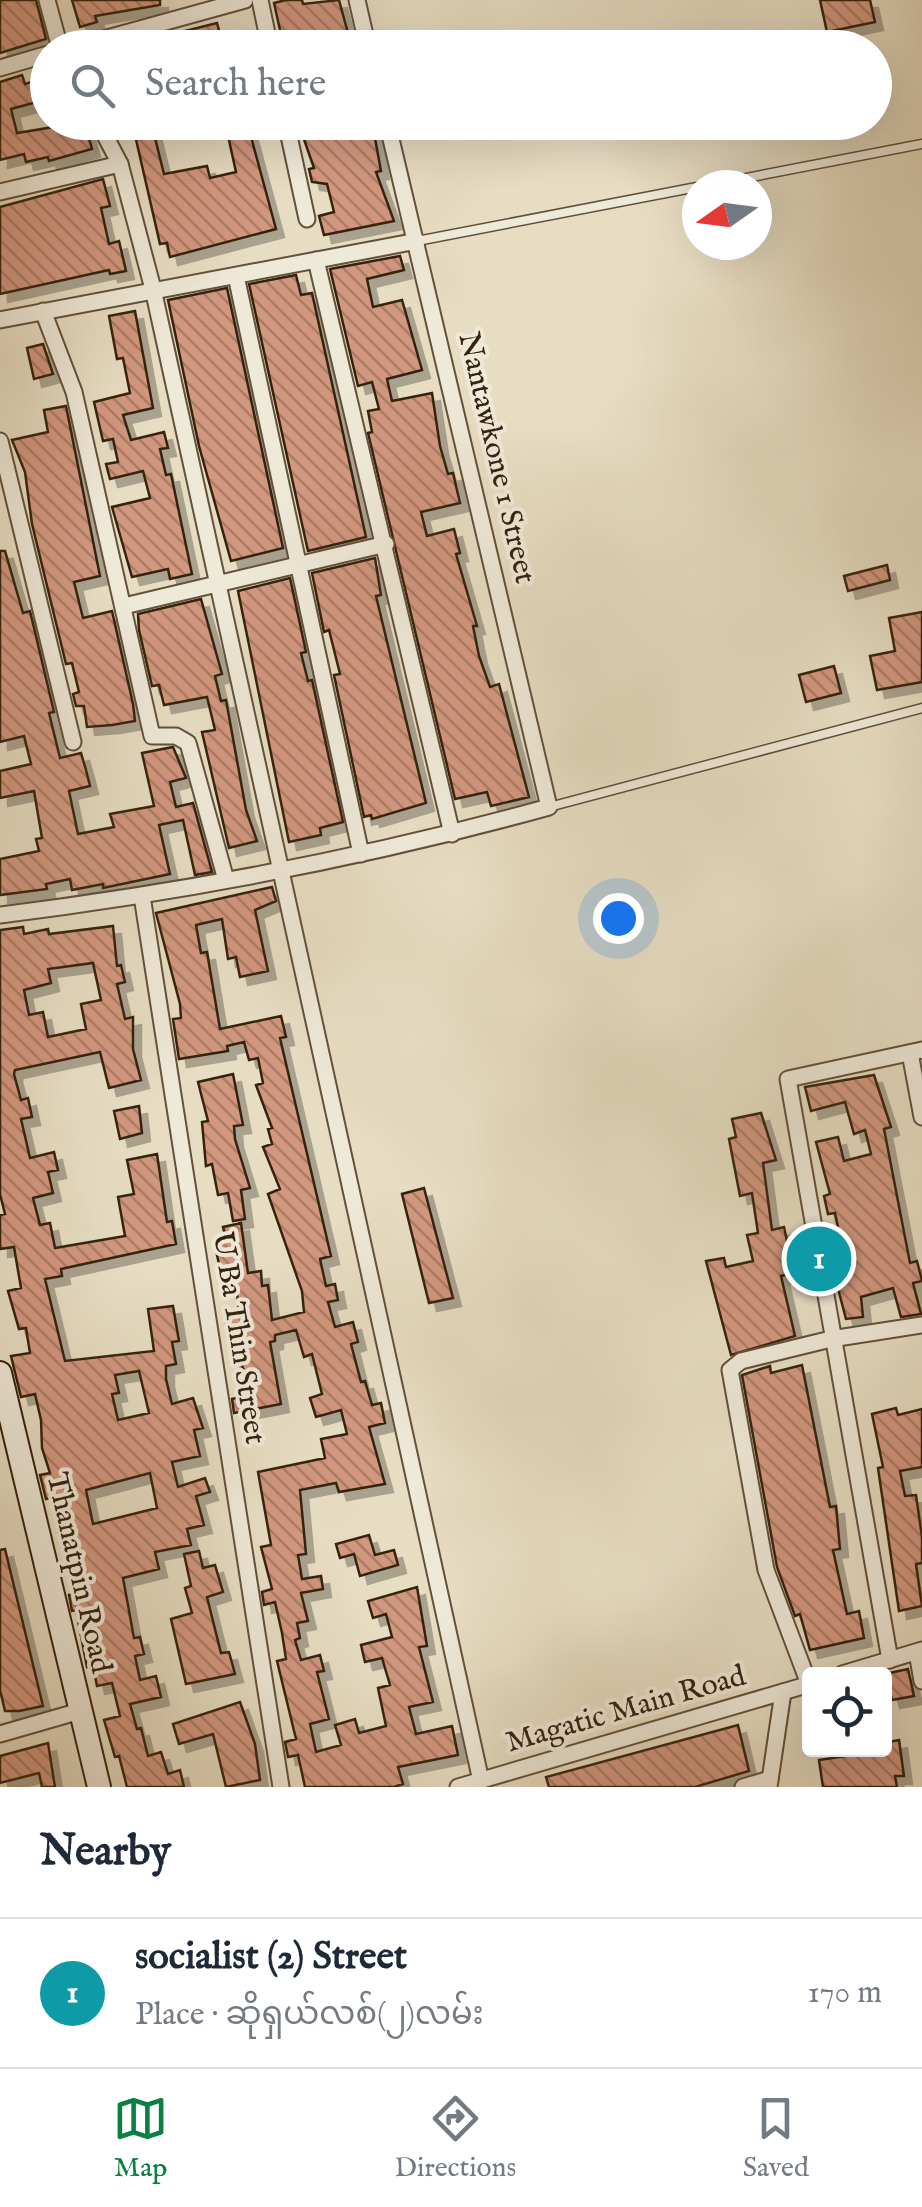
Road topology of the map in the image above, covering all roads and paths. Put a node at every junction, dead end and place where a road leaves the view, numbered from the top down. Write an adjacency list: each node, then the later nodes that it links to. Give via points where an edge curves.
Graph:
1 (47, 0): 5 (street)
2 (245, 0): 6 (street)
3 (260, 0): 7 (street)
4 (356, 0): 8 (street)
5 (55, 30)
6 (136, 30)
7 (266, 30)
8 (364, 30)
9 (30, 59): 10 (street)
10 (0, 68)
11 (107, 140): 15 (street)
12 (290, 140): 19 (street)
13 (391, 140): 20 (street, Nantawkone 1 Street)
14 (922, 144): 16 (lane)
15 (120, 164): 18 (street); 23 (street)
16 (772, 173)
17 (682, 191): 20 (lane)
18 (0, 192)
19 (307, 219)
20 (416, 241): 21 (street); 33 (street, Nantawkone 1 Street)
21 (316, 260): 22 (street); 27 (street)
22 (236, 276): 23 (street); 28 (street)
23 (153, 289): 24 (street); 29 (street)
24 (43, 311): 25 (street); 30 (street, via 74,392)
25 (0, 320)
26 (0, 441): 32 (street)
27 (386, 544): 28 (street); 34 (street)
28 (298, 564): 29 (street); 35 (street)
29 (217, 582): 30 (street); 36 (street)
30 (124, 606): 37 (street, via 152,736 188,743)
31 (922, 708): 33 (lane)
32 (73, 742)
33 (549, 807): 34 (street)
34 (452, 834): 35 (street)
35 (361, 854): 36 (street)
36 (282, 870): 37 (street); 54 (street)
37 (226, 880): 38 (street)
38 (142, 896): 39 (street); 57 (street, U Ba Thin Street)
39 (0, 916)
40 (916, 1052): 41 (street); 43 (street, via 788,1079)
41 (922, 1117)
42 (922, 1325): 43 (street)
43 (831, 1339): 46 (street); 47 (street, via 741,1361 730,1370 766,1570)
44 (0, 1373): 52 (main road, Thanatpin Road)
45 (920, 1651): 46 (street); 49 (street)
46 (890, 1660): 48 (street)
47 (803, 1667)
48 (866, 1667)
49 (922, 1681)
50 (802, 1686): 51 (street, Magatic Main Road)
51 (784, 1692): 54 (street, Magatic Main Road); 55 (street)
52 (80, 1710): 53 (street); 56 (main road, Thanatpin Road)
53 (0, 1734)
54 (481, 1781): 58 (street, Magatic Main Road)
55 (769, 1783): 59 (street)
56 (99, 1787)
57 (281, 1787)
58 (458, 1787)
59 (743, 1787)

